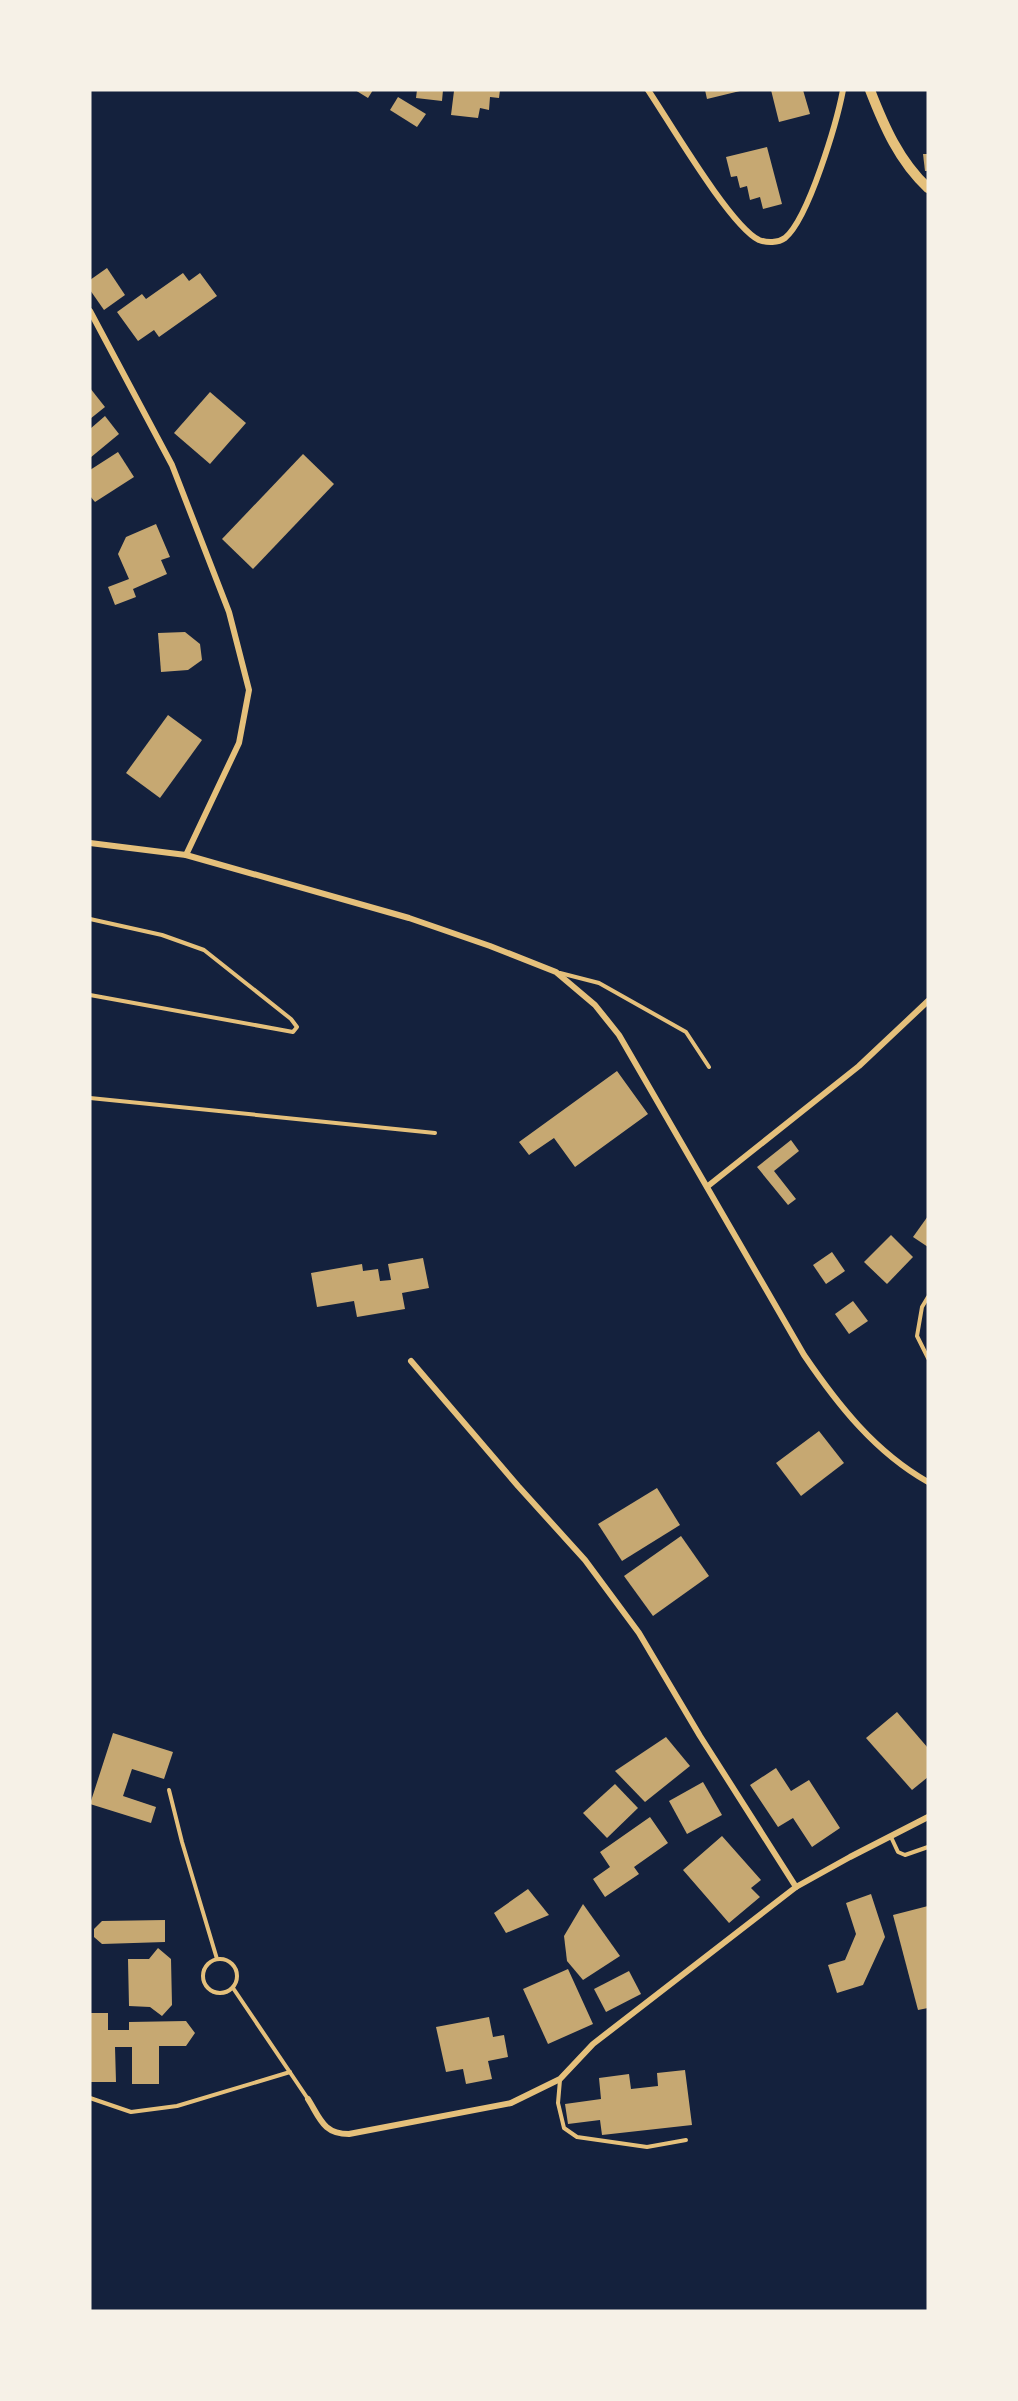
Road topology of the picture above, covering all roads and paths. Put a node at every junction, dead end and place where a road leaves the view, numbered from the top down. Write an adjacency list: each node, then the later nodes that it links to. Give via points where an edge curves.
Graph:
1 (648, 90): 2 (street, via 744,229 773,243 784,238 795,225 809,196 830,145)
2 (843, 90)
3 (870, 90): 4 (street, via 895,147)
4 (928, 188)
5 (90, 311): 7 (street, via 171,465 229,612 249,690 239,743)
6 (90, 843): 7 (street)
7 (186, 855): 9 (street, via 409,918)
8 (90, 919): 10 (lane, via 162,935 204,950 291,1018 297,1027 293,1032)
9 (556, 972): 12 (lane, via 599,983 686,1032); 15 (street, via 595,1005 619,1035)
10 (90, 995)
11 (928, 1001): 15 (street, via 860,1066)
12 (709, 1067)
13 (90, 1098): 14 (lane)
14 (435, 1133)
15 (708, 1186): 19 (street, via 804,1355 834,1398 876,1444)
16 (928, 1297): 17 (lane, via 922,1307 917,1336)
17 (928, 1358)
18 (411, 1361): 24 (street, via 585,1560 639,1633 699,1736)
19 (928, 1482)
20 (169, 1790): 25 (lane)
21 (928, 1817): 22 (street)
22 (891, 1838): 23 (lane, via 898,1852 905,1855); 24 (street)
23 (928, 1846)
24 (796, 1887): 28 (street, via 593,2044)
25 (217, 1959): 26 (lane, via 228,1960 236,1968 238,1978); 26 (lane, via 207,1964 202,1974 205,1985 224,1994)
26 (233, 1988): 27 (lane)
27 (290, 2072): 29 (lane, via 177,2106 131,2112); 30 (lane)
28 (560, 2079): 30 (street, via 511,2103 349,2134 336,2134 325,2127); 31 (lane, via 558,2103 564,2128 577,2137 647,2147)
29 (90, 2098)
30 (308, 2099)
31 (687, 2140)

